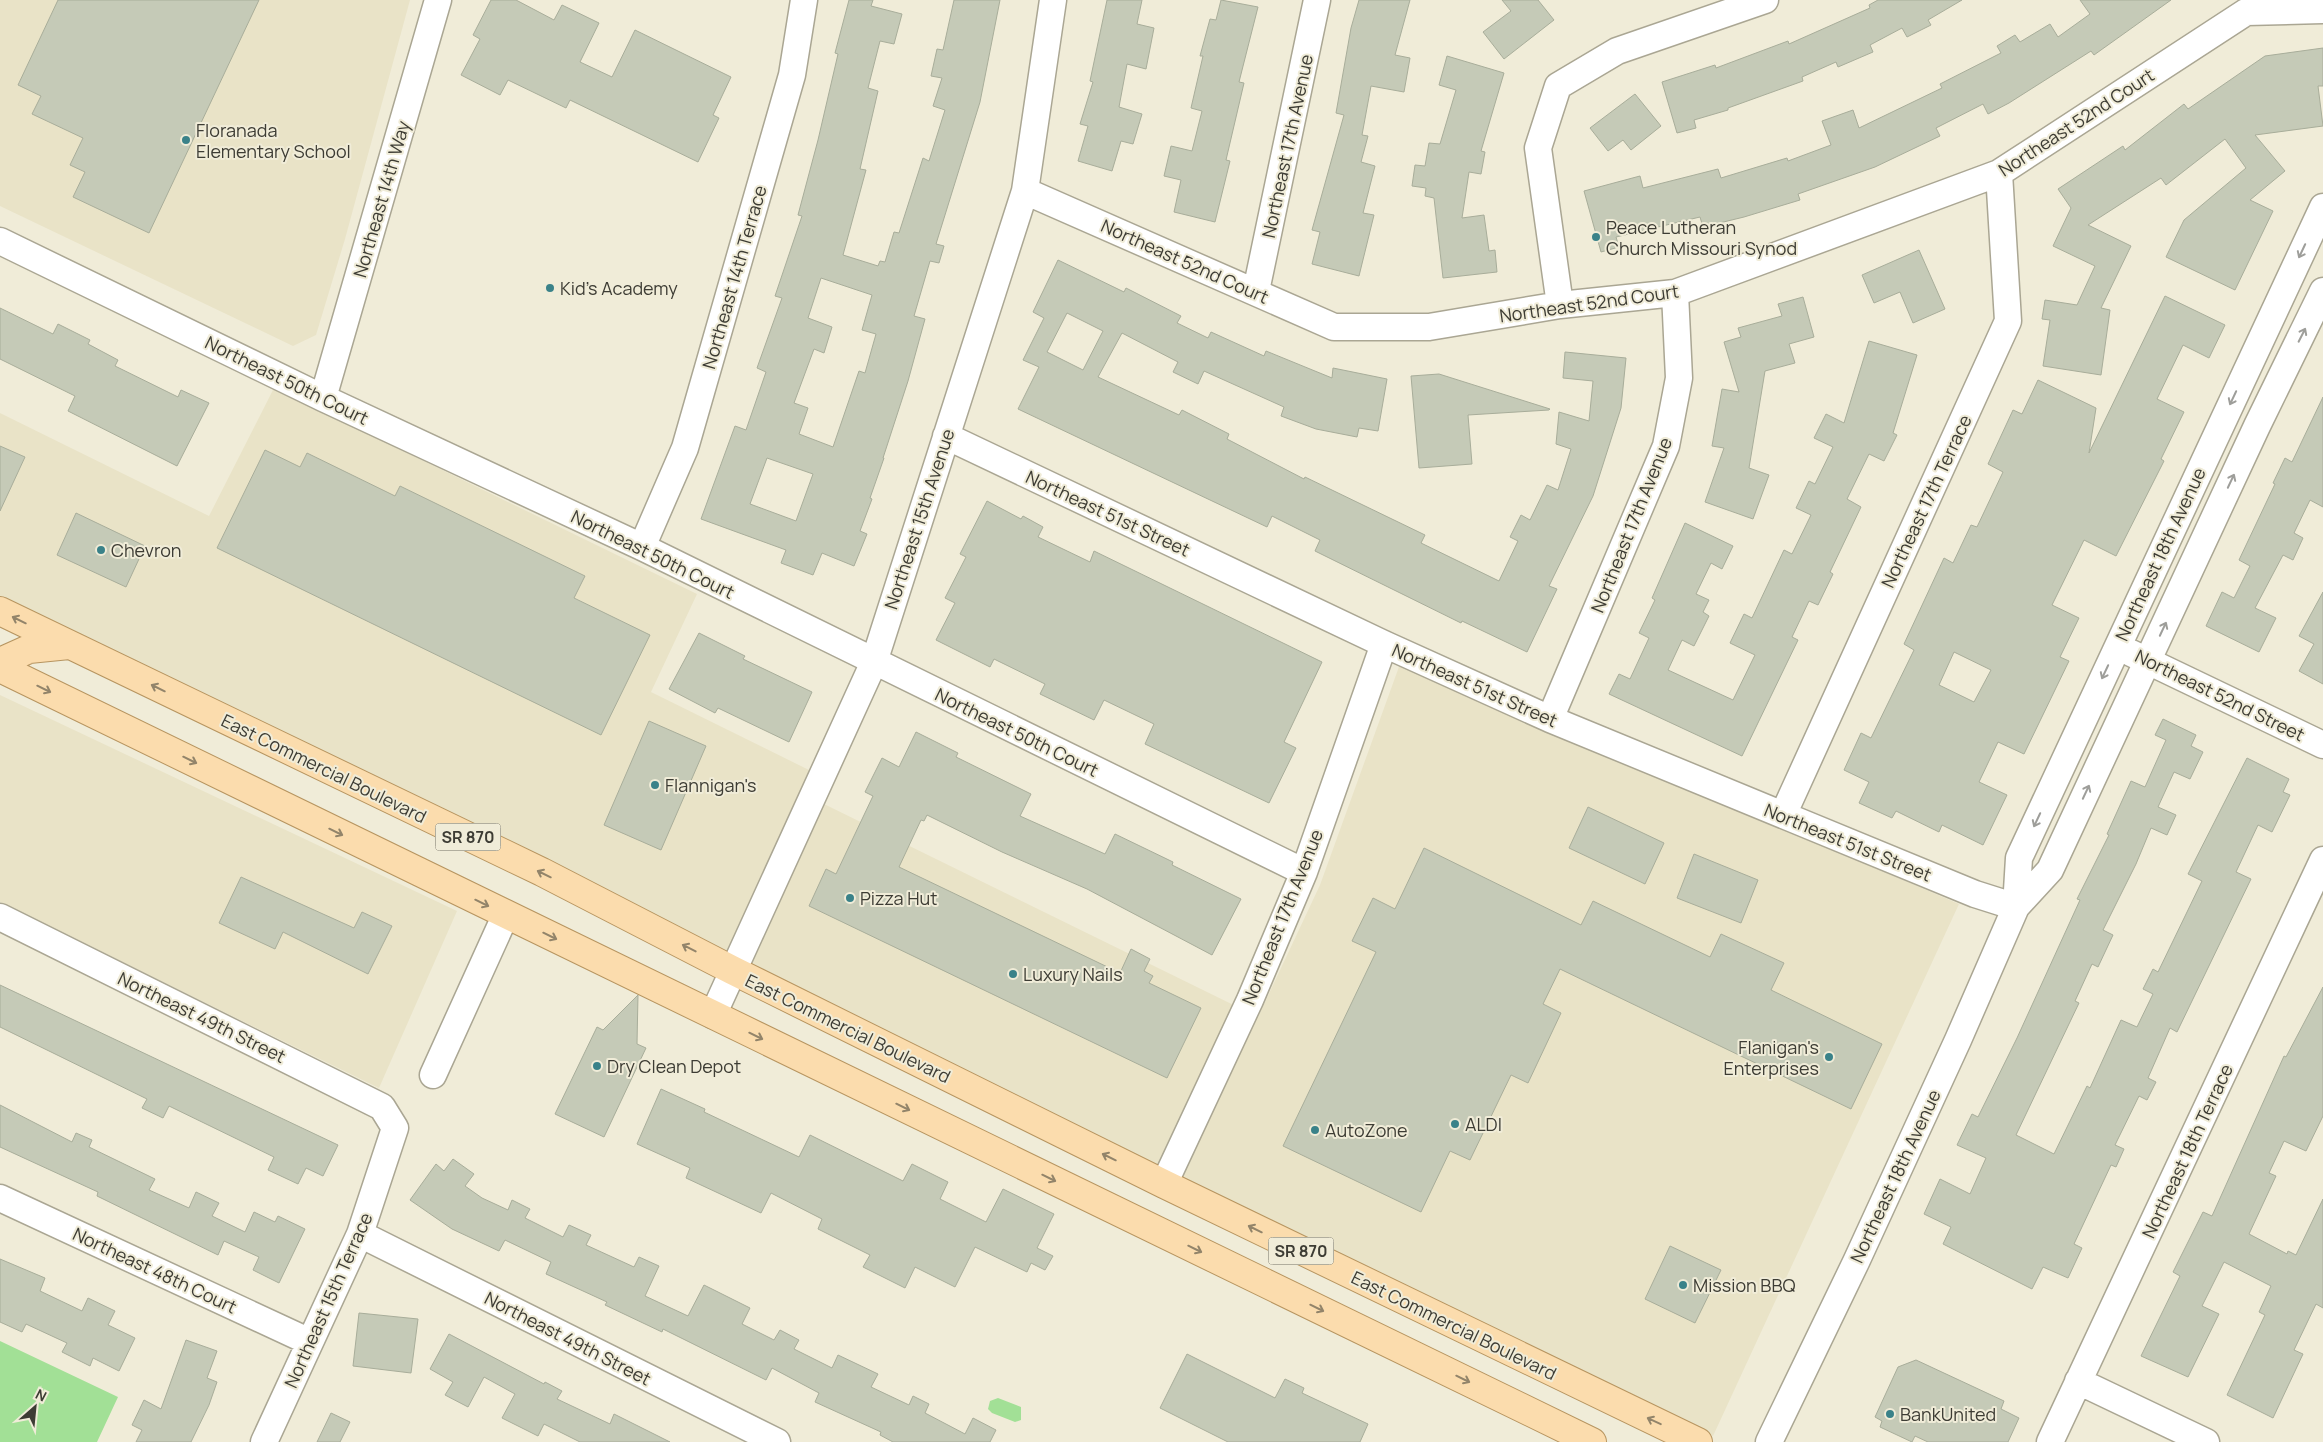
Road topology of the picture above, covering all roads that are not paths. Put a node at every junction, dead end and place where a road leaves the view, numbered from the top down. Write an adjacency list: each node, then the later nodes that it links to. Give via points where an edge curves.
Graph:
1 (438, 0): 15 (street, Northeast 14th Way)
2 (804, 0): 17 (street, Northeast 14th Terrace, via 792,75 685,448)
3 (1053, 0): 8 (street, Northeast 15th Avenue)
4 (1317, 0): 11 (street, Northeast 17th Avenue)
5 (1765, 0): 14 (street, via 1617,50 1558,86 1538,148)
6 (2323, 10): 7 (street, Northeast 52nd Court, via 2246,12)
7 (1999, 173): 13 (street, Northeast 52nd Court); 28 (street, Northeast 17th Terrace, via 2008,321)
8 (1025, 191): 11 (street, Northeast 52nd Court); 16 (street, Northeast 15th Avenue)
9 (2323, 207): 21 (street, Northeast 18th Avenue, one-way to 21)
10 (0, 241): 15 (street, Northeast 50th Court)
11 (1256, 291): 14 (street, Northeast 52nd Court, via 1334,327 1429,327)
12 (2323, 291): 22 (street, Northeast 18th Avenue, one-way to 12)
13 (1675, 293): 14 (street, Northeast 52nd Court); 26 (street, Northeast 17th Avenue, via 1679,378 1666,446)
14 (1560, 304)
15 (324, 398): 17 (street, Northeast 50th Court)
16 (946, 436): 19 (street, Northeast 51st Street); 24 (street, Northeast 15th Avenue)
17 (642, 548): 24 (street, Northeast 50th Court)
18 (0, 611): 20 (main road, East Commercial Boulevard / SR 870, one-way to 18)
19 (1384, 644): 26 (street, Northeast 51st Street); 30 (street, Northeast 17th Avenue)
20 (70, 645): 23 (main road, via 29,649); 34 (main road, East Commercial Boulevard / SR 870, one-way to 20, via 542,872)
21 (2117, 646): 22 (street, Northeast 52nd Street); 31 (street, Northeast 18th Avenue, one-way to 31, via 2019,858)
22 (2148, 661): 27 (street, Northeast 52nd Street); 31 (street, Northeast 18th Avenue, one-way to 22, via 2050,870)
23 (0, 662)
24 (874, 662): 30 (street, Northeast 50th Court); 34 (street, Northeast 15th Avenue)
25 (0, 668): 32 (main road, SR 870, one-way to 32)
26 (1550, 719): 28 (street, Northeast 51st Street)
27 (2323, 745)
28 (1783, 815): 31 (street, Northeast 51st Street, via 1975,894)
29 (2323, 860): 42 (street, Northeast 18th Terrace)
30 (1304, 872): 38 (street, Northeast 17th Avenue, via 1250,1000)
31 (2016, 907): 47 (street, Northeast 18th Avenue, via 1856,1262)
32 (506, 914): 35 (main road, SR 870, one-way to 35); 36 (street)
33 (0, 917): 37 (street, Northeast 49th Street, via 382,1106)
34 (732, 970): 35 (street, Northeast 15th Avenue); 38 (main road, East Commercial Boulevard / SR 870, one-way to 34)
35 (713, 1015): 45 (main road, SR 870, one-way to 45)
36 (433, 1075)
37 (395, 1128): 40 (street, Northeast 15th Terrace)
38 (1164, 1184): 46 (main road, East Commercial Boulevard / SR 870, one-way to 38)
39 (0, 1198): 41 (street, Northeast 48th Court)
40 (360, 1234): 41 (street, Northeast 15th Terrace); 44 (street, Northeast 49th Street)
41 (310, 1342): 43 (street, Northeast 15th Terrace)
42 (2078, 1382): 48 (street, Northeast 18th Terrace); 49 (street)
43 (264, 1442)
44 (777, 1442)
45 (1592, 1442)
46 (1698, 1442)
47 (1769, 1442)
48 (2050, 1442)
49 (2206, 1442)

